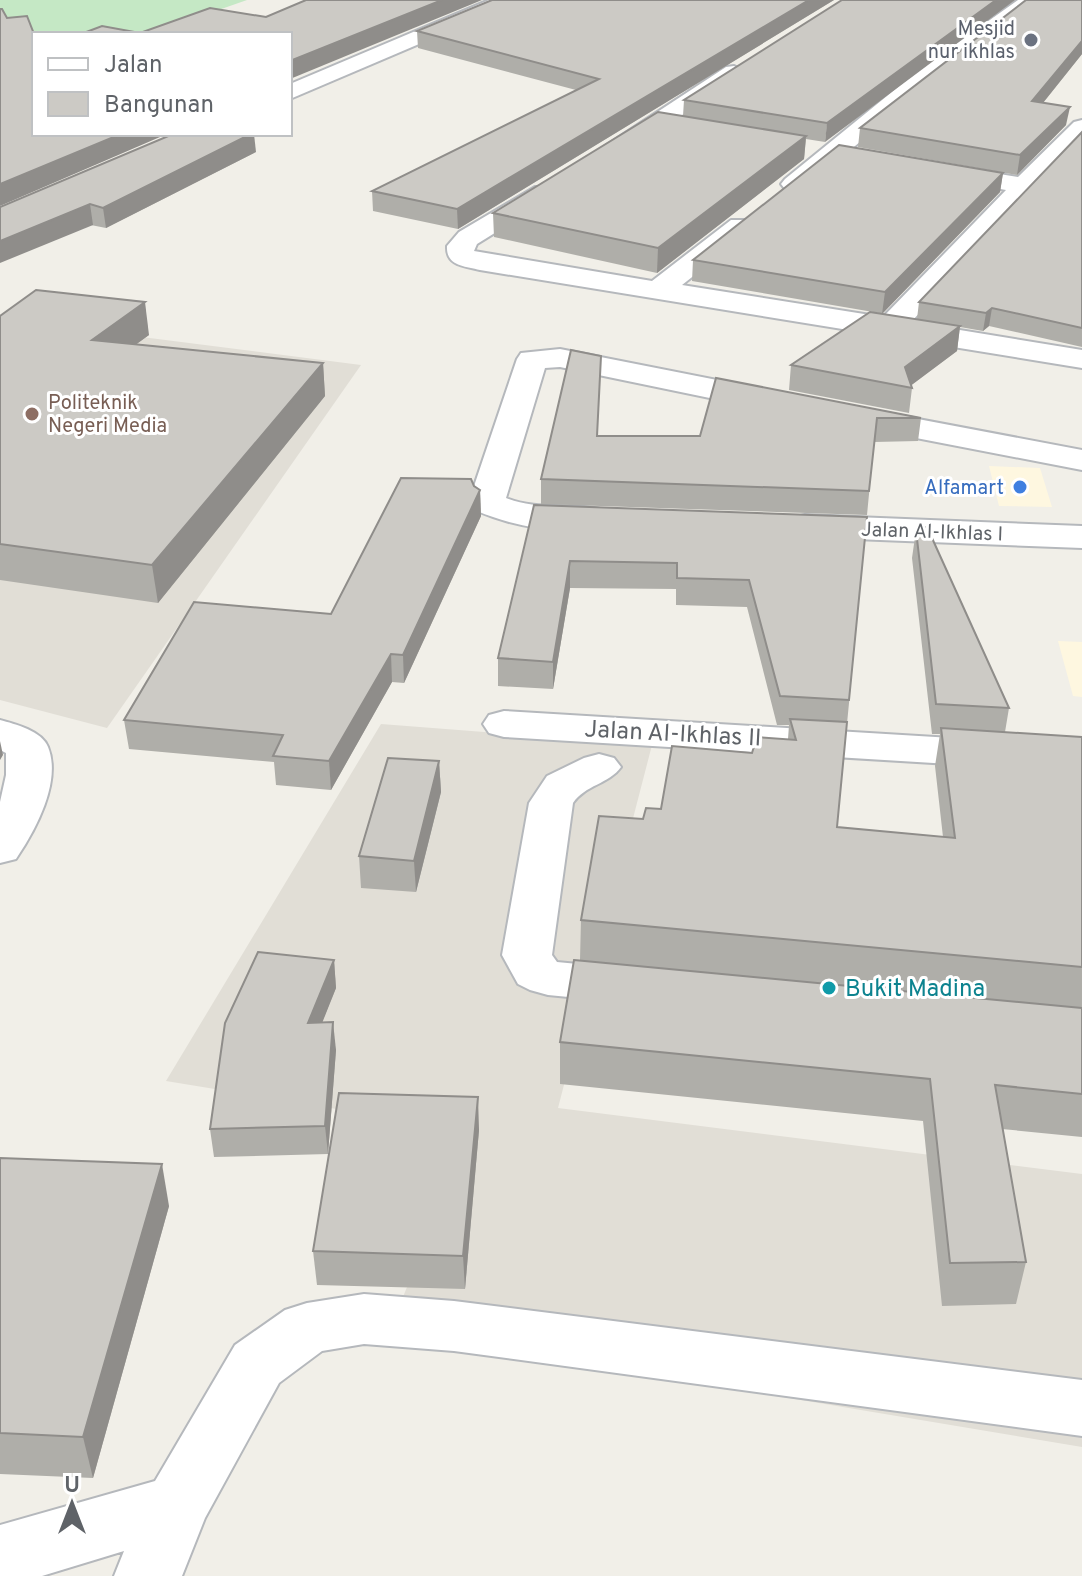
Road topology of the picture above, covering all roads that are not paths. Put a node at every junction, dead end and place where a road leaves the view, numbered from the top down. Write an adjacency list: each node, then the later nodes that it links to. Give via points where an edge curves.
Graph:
1 (506, 0): 4 (street)
2 (1031, 0): 9 (street, via 922,79)
3 (750, 62): 5 (street)
4 (292, 91)
5 (653, 123): 7 (street); 11 (street)
6 (1082, 127): 14 (street)
7 (698, 130)
8 (804, 148): 9 (street)
9 (834, 153): 10 (street); 15 (street)
10 (864, 158)
11 (593, 162)
12 (922, 168): 14 (street)
13 (568, 177): 15 (street, via 468,238 460,246 460,256)
14 (1024, 186): 16 (street)
15 (658, 290): 16 (street)
16 (890, 327): 17 (street)
17 (1082, 359)
18 (1082, 460): 19 (street, via 560,358 532,359 489,504 519,516)
19 (628, 520)
20 (768, 525): 21 (street, Jalan Al-Ikhlas I)
21 (1082, 537)
22 (504, 724): 24 (street, Jalan Al-Ikhlas II)
23 (0, 733): 26 (street, via 27,747 30,766 27,793)
24 (1082, 759)
25 (599, 767): 27 (street, via 563,785 551,803 528,940 530,965 548,978)
26 (0, 849)
27 (674, 990)
28 (1082, 1408): 29 (street, via 454,1326 364,1319 307,1328 257,1364)
29 (177, 1505): 30 (street); 31 (street)
30 (0, 1557)
31 (148, 1576)

